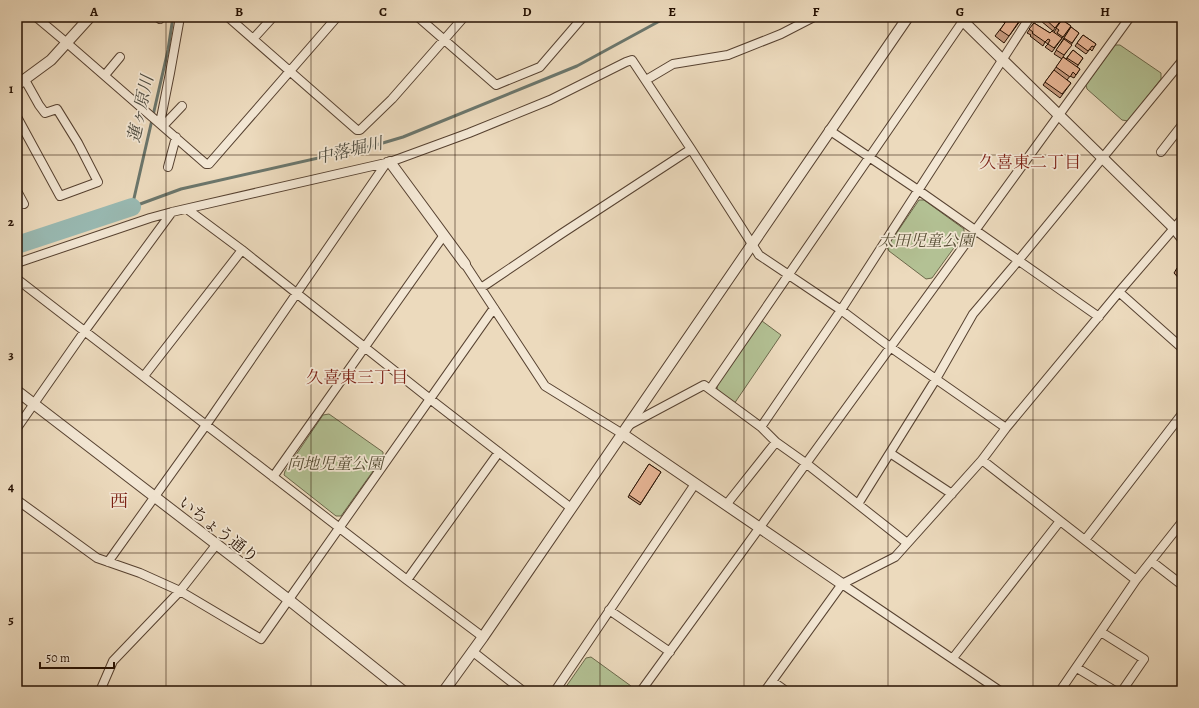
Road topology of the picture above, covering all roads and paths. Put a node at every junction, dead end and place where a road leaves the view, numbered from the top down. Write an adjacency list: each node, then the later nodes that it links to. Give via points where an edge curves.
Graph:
1 (36, 17): 17 (street)
2 (90, 17): 17 (street)
3 (180, 17): 28 (street)
4 (228, 17): 15 (street)
5 (273, 17): 15 (street)
6 (337, 17): 21 (street)
7 (418, 17): 16 (street)
8 (464, 17): 16 (street)
9 (583, 17): 16 (street, via 540,67 496,85)
10 (814, 17): 23 (street, via 781,34 728,55 673,64)
11 (908, 17): 30 (street)
12 (1030, 17): 19 (street)
13 (1130, 17): 26 (street)
14 (961, 19): 19 (street); 34 (street)
15 (253, 39): 21 (street)
16 (444, 40): 21 (street, via 392,99 360,130)
17 (67, 43): 22 (street); 24 (street, via 51,60)
18 (120, 57): 22 (street)
19 (1003, 59): 26 (street); 38 (street)
20 (1182, 61): 35 (street)
21 (290, 71): 31 (street, via 209,164)
22 (105, 75): 28 (street)
23 (646, 80): 32 (street); 36 (street, via 632,60 550,100)
24 (21, 83): 27 (street, via 45,113 57,109 98,182 60,196)
25 (182, 106): 28 (street)
26 (1058, 114): 35 (street); 45 (street)
27 (17, 117)
28 (160, 124): 31 (street)
29 (1182, 125): 33 (street)
30 (829, 130): 34 (street); 48 (street)
31 (176, 137): 37 (street)
32 (691, 149): 48 (street); 55 (street)
33 (1162, 152)
34 (870, 157): 38 (street); 53 (street)
35 (1103, 158): 44 (street); 50 (street)
36 (388, 162): 41 (street); 46 (street); 57 (street)
37 (168, 167)
38 (918, 190): 45 (street); 59 (street)
39 (17, 191): 40 (street)
40 (24, 204)
41 (187, 209): 42 (street); 49 (street)
42 (172, 212): 51 (street); 61 (street)
43 (1182, 219): 44 (street)
44 (1174, 228): 47 (street); 56 (street)
45 (975, 230): 50 (street); 63 (street)
46 (444, 235): 52 (street); 62 (street)
47 (1182, 238)
48 (752, 244): 53 (street, via 762,257); 76 (street)
49 (242, 250): 57 (street); 65 (street)
50 (1018, 261): 60 (street); 66 (street, via 973,314)
51 (17, 263)
52 (466, 264): 55 (street)
53 (789, 274): 59 (street); 67 (street)
54 (17, 279): 61 (street)
55 (481, 288): 58 (street)
56 (1119, 292): 60 (street); 64 (street)
57 (297, 294): 62 (street); 72 (street)
58 (494, 308): 69 (street); 76 (street, via 545,386)
59 (841, 310): 63 (street); 73 (street)
60 (1099, 317): 75 (street)
61 (84, 332): 65 (street); 70 (street)
62 (364, 346): 69 (street); 82 (street)
63 (890, 347): 66 (street); 81 (street)
64 (1182, 348)
65 (144, 376): 72 (street)
66 (936, 379): 75 (street); 79 (street)
67 (710, 389): 73 (street); 76 (street, via 704,385)
68 (17, 391): 70 (street, いちょう通り)
69 (430, 399): 78 (street); 92 (street)
70 (34, 404): 74 (street); 85 (street, いちょう通り)
71 (1182, 414): 94 (street)
72 (206, 425): 82 (street); 85 (street)
73 (761, 427): 77 (street)
74 (17, 428)
75 (1006, 428): 80 (street)
76 (623, 430): 83 (street); 89 (street)
77 (776, 442): 81 (street); 88 (street)
78 (499, 452): 89 (street); 99 (street)
79 (890, 453): 84 (street); 87 (street)
80 (982, 460): 84 (street); 90 (street)
81 (807, 464): 87 (street); 93 (street)
82 (273, 477): 92 (street)
83 (695, 484): 88 (street); 105 (street)
84 (952, 494): 95 (street)
85 (154, 498): 96 (street, いちょう通り); 98 (street)
86 (17, 500): 98 (street, via 97,558)
87 (858, 504): 95 (street)
88 (726, 506): 93 (street)
89 (571, 508): 107 (street)
90 (1060, 520): 94 (street); 110 (street)
91 (1182, 522): 97 (street)
92 (340, 528): 99 (street); 104 (street)
93 (760, 529): 101 (street); 109 (street)
94 (1085, 540): 100 (street)
95 (907, 543): 101 (street, via 895,557)
96 (216, 545): 103 (street); 104 (street, いちょう通り)
97 (1151, 561): 100 (street); 102 (street)
98 (108, 562): 103 (street)
99 (408, 580): 107 (street)
100 (1136, 580): 106 (street)
101 (842, 584): 110 (street); 112 (street)
102 (1182, 585)
103 (180, 591): 104 (street, via 261,639); 113 (street, via 113,661)
104 (289, 600): 114 (street, いちょう通り)
105 (610, 610): 109 (street); 117 (street)
106 (1101, 632): 111 (street); 124 (street, via 1144,659)
107 (483, 636): 108 (street)
108 (472, 651): 115 (street); 116 (street)
109 (670, 652): 118 (street)
110 (953, 658): 121 (street)
111 (1077, 668): 122 (street); 123 (street)
112 (772, 681): 119 (street); 120 (street)
113 (100, 691)
114 (403, 691)
115 (444, 691)
116 (523, 691)
117 (555, 691)
118 (641, 691)
119 (765, 691)
120 (786, 691)
121 (1000, 691)
122 (1060, 691)
123 (1114, 691)
124 (1122, 691)

